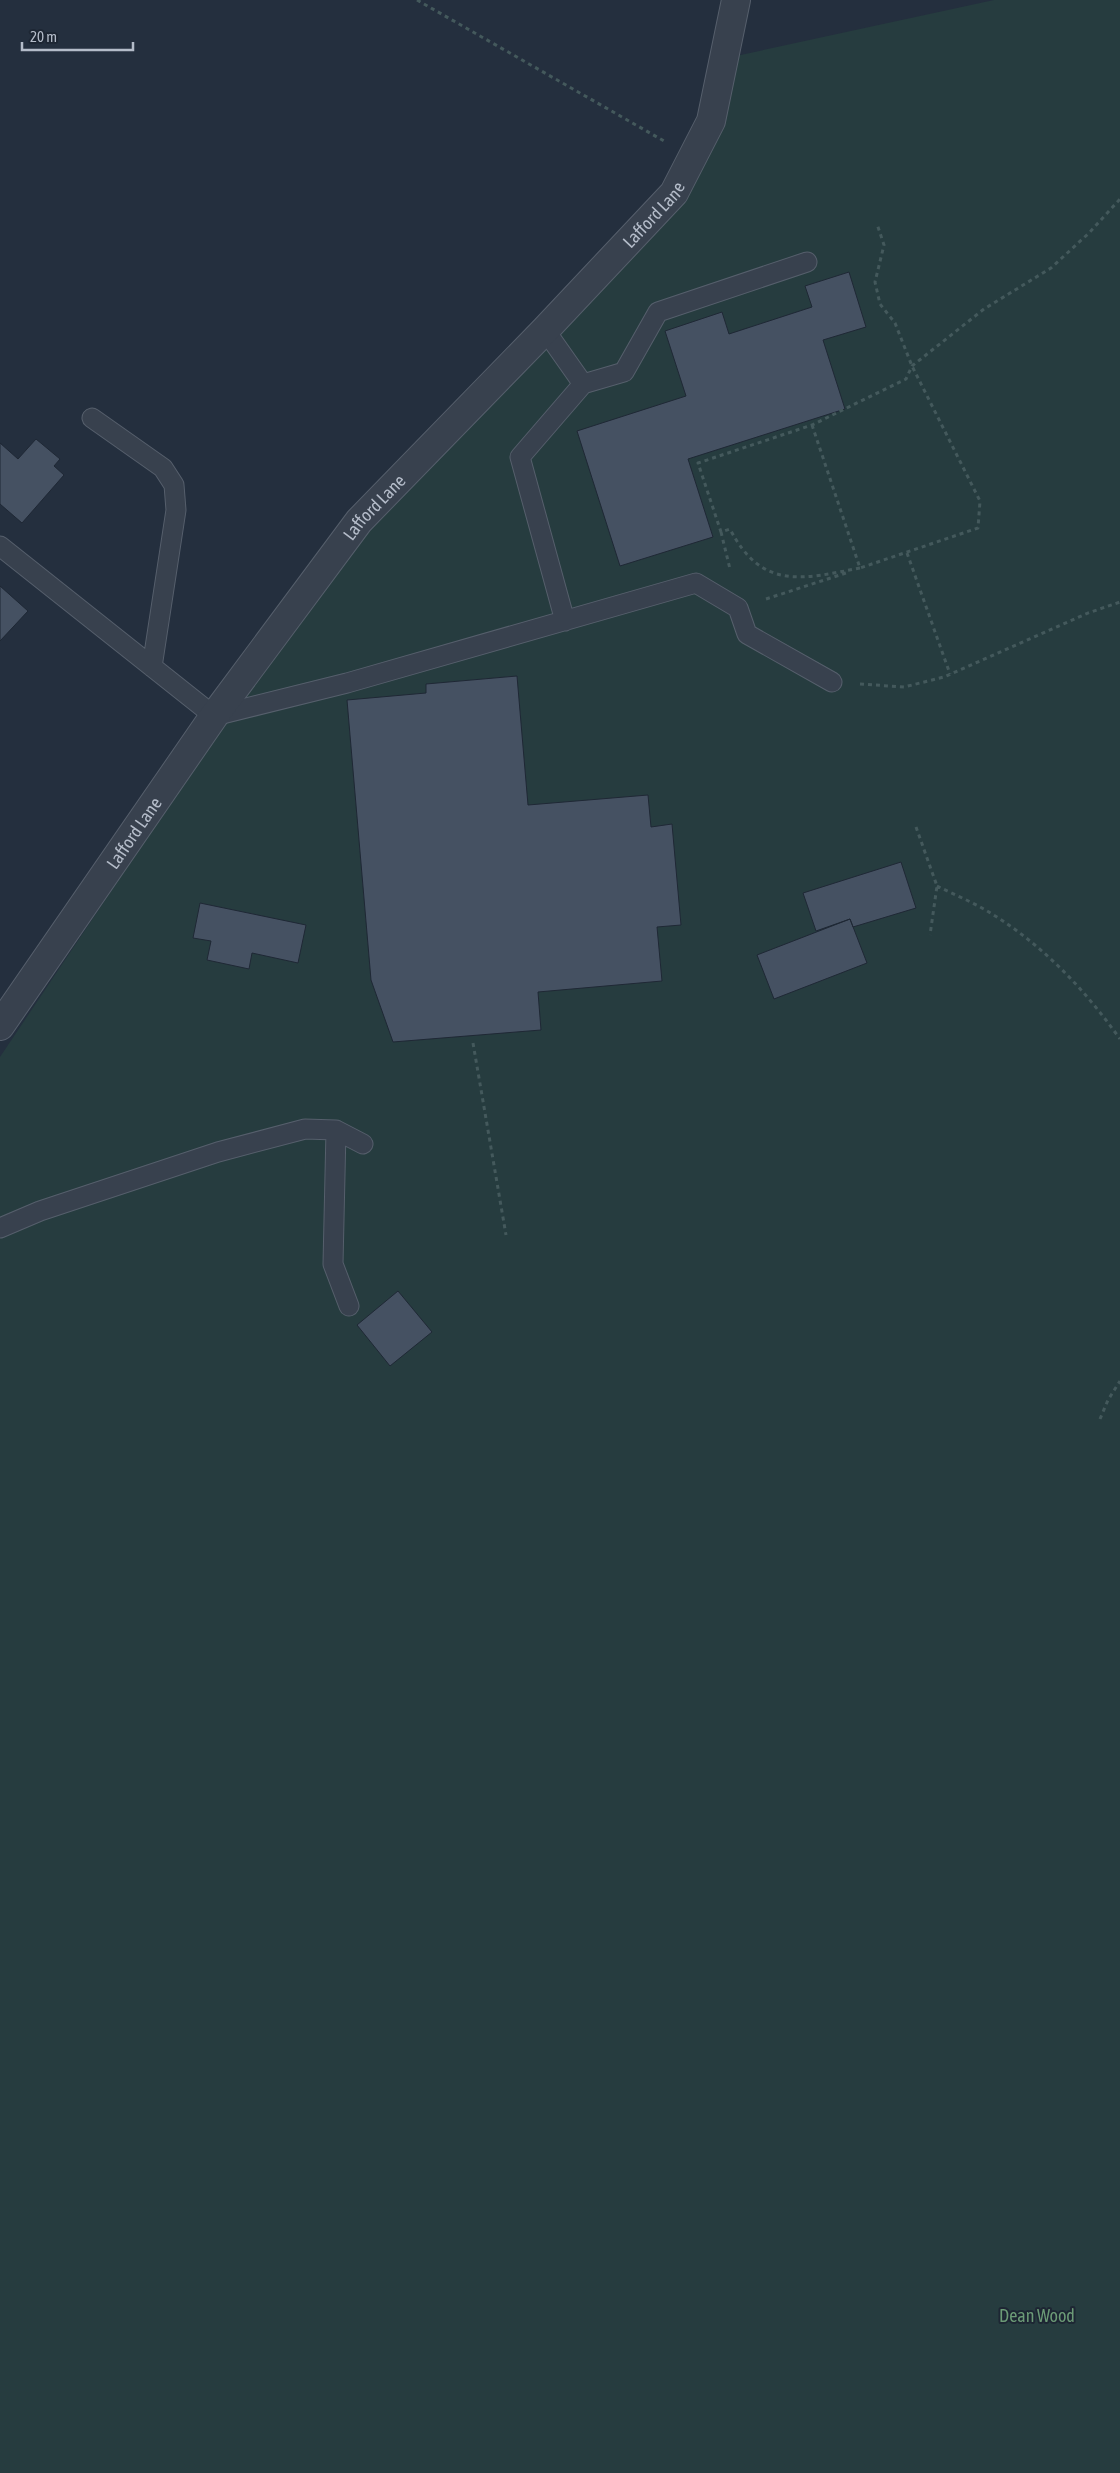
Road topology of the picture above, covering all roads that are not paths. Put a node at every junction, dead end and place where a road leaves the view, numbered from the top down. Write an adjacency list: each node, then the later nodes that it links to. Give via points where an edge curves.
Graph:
1 (736, 0): 3 (street, Lafford Lane, via 711,121 674,193)
2 (807, 262): 4 (lane, via 658,312 624,372)
3 (545, 330): 4 (lane); 10 (street, Lafford Lane, via 359,521)
4 (583, 384): 7 (lane, via 520,457)
5 (92, 418): 8 (lane, via 163,468 174,485 176,510)
6 (0, 546): 8 (lane)
7 (565, 621): 9 (lane, via 696,583 738,608 747,634); 10 (lane, via 347,683)
8 (152, 667): 10 (lane)
9 (832, 682)
10 (214, 716): 11 (street, Lafford Lane)
11 (0, 1026)
12 (336, 1130): 13 (lane); 14 (lane, via 305,1129 264,1139); 15 (lane, via 333,1264)
13 (363, 1144)
14 (0, 1228)
15 (349, 1306)

